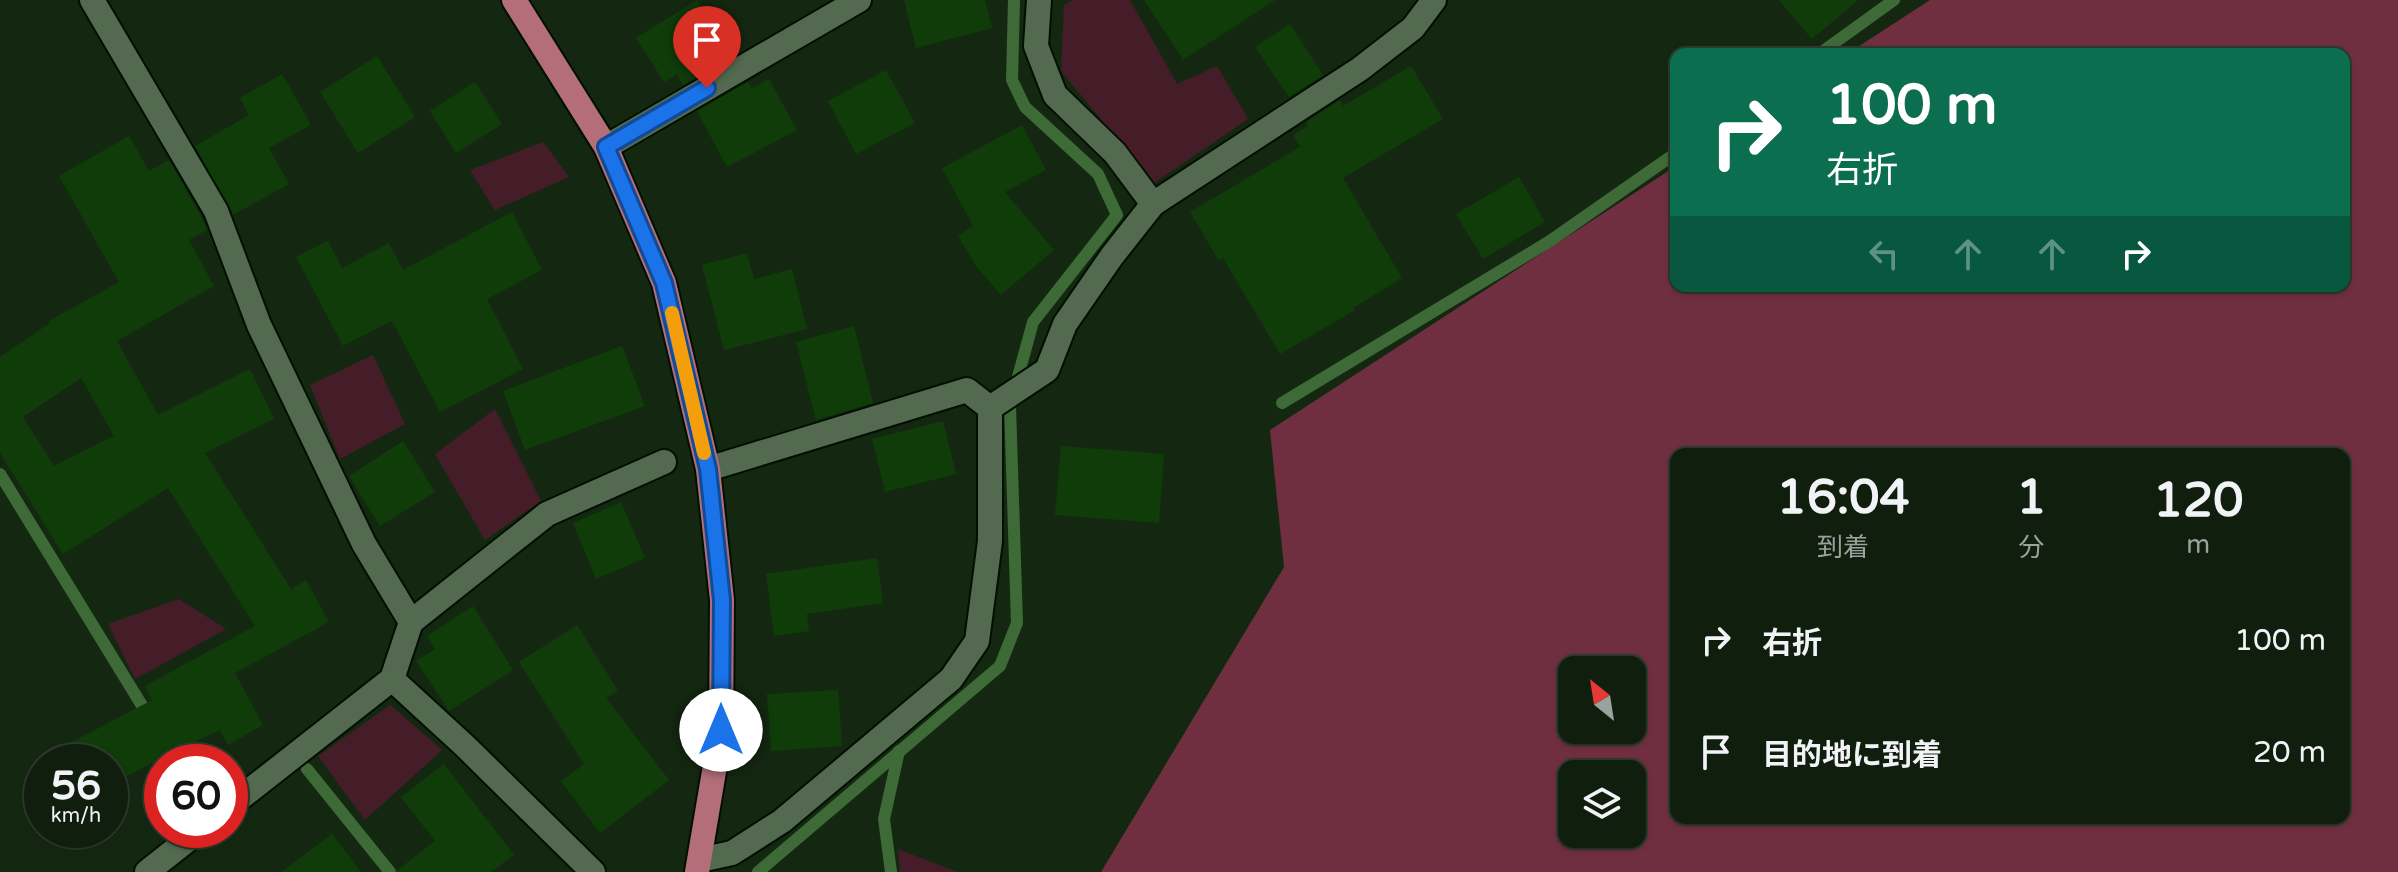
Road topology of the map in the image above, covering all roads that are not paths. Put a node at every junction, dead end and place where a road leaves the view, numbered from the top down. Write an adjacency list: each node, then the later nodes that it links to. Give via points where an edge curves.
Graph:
1 (92, 0): 11 (street, via 216,211 265,339 364,544)
2 (514, 0): 6 (main road)
3 (859, 0): 6 (street)
4 (1039, 0): 7 (street, via 1036,46 1055,95 1115,153)
5 (1434, 0): 7 (street, via 1413,28 1360,69)
6 (606, 147): 10 (main road, via 664,283)
7 (1153, 204): 8 (street, via 1065,324 1047,370)
8 (990, 408): 10 (street, via 967,390); 15 (street, via 990,541 977,641 951,679 782,821 732,853)
9 (664, 462): 11 (street, via 547,514)
10 (708, 469): 15 (main road, via 722,600 721,730)
11 (411, 622): 12 (street)
12 (392, 679): 13 (street); 17 (street)
13 (248, 792)
14 (177, 848): 16 (street)
15 (698, 866)
16 (147, 872)
17 (593, 872)

